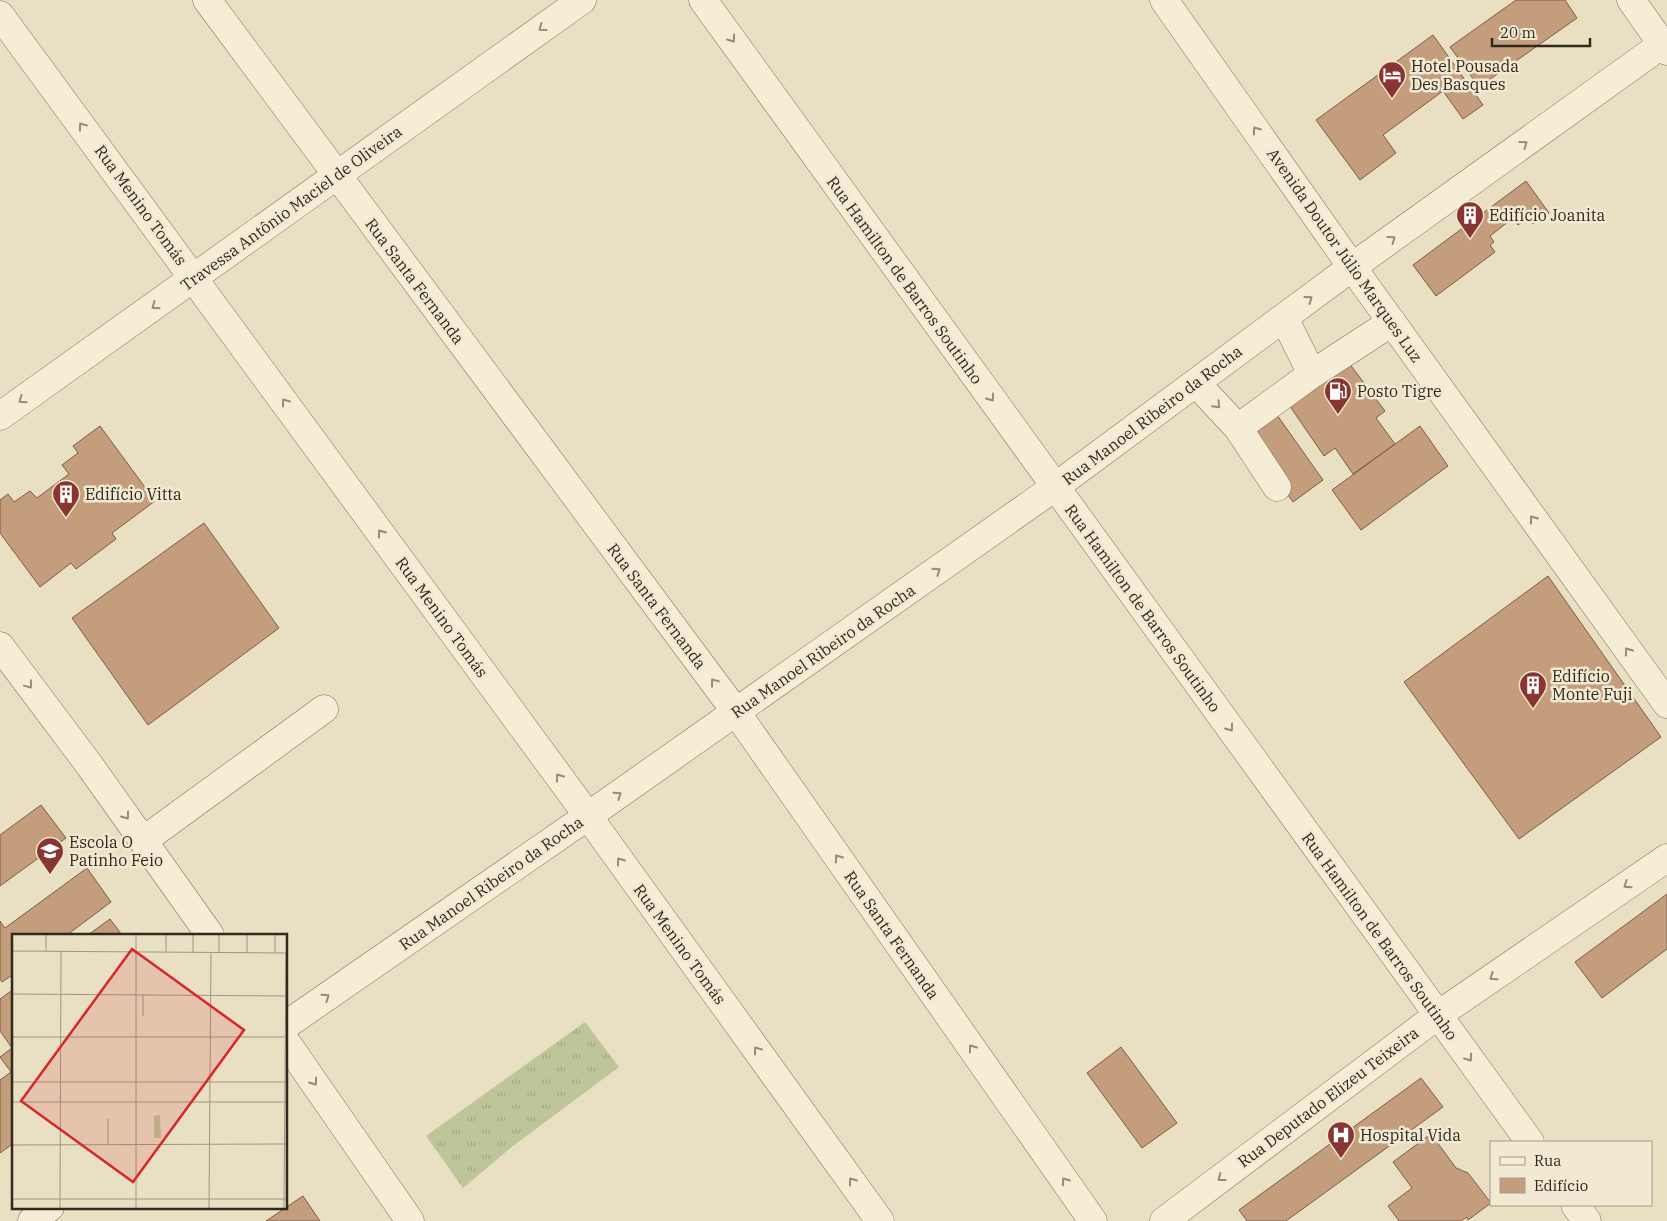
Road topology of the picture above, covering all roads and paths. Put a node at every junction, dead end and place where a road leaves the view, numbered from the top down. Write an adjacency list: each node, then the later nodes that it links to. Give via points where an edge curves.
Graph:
1 (206, 0): 8 (street, Rua Santa Fernanda)
2 (582, 0): 8 (street, Travessa Antônio Maciel de Oliveira, one-way to 8)
3 (703, 0): 17 (street, Rua Hamilton de Barros Soutinho, one-way to 17)
4 (1164, 0): 9 (street, Avenida Doutor Júlio Marques Luz, one-way to 4)
5 (1631, 0): 7 (street)
6 (0, 15): 10 (street, Rua Menino Tomás, one-way to 6)
7 (1665, 45): 9 (street, Rua Manoel Ribeiro da Rocha, one-way to 7)
8 (336, 176): 10 (street, Travessa Antônio Maciel de Oliveira); 22 (street, Rua Santa Fernanda, one-way to 8)
9 (1352, 267): 11 (street, Rua Manoel Ribeiro da Rocha, one-way to 9); 12 (street, Avenida Doutor Júlio Marques Luz)
10 (194, 278): 15 (street, Travessa Antônio Maciel de Oliveira, one-way to 15); 23 (street, Rua Menino Tomás, one-way to 10)
11 (1284, 318): 13 (street); 14 (street, Rua Manoel Ribeiro da Rocha)
12 (1392, 322): 13 (street); 20 (street, Avenida Doutor Júlio Marques Luz, one-way to 12)
13 (1312, 374): 16 (street)
14 (1196, 383): 16 (street, one-way to 16); 17 (street, Rua Manoel Ribeiro da Rocha)
15 (0, 416)
16 (1238, 428): 18 (street)
17 (1055, 487): 22 (street, Rua Manoel Ribeiro da Rocha, one-way to 17); 27 (street, Rua Hamilton de Barros Soutinho, one-way to 27)
18 (1277, 487)
19 (0, 646): 24 (street, one-way to 24)
20 (1667, 704)
21 (324, 709): 24 (street)
22 (736, 712): 23 (street, Rua Manoel Ribeiro da Rocha, one-way to 22); 36 (street, Rua Santa Fernanda, one-way to 22)
23 (588, 816): 28 (street, Rua Manoel Ribeiro da Rocha, one-way to 23); 35 (street, Rua Menino Tomás, one-way to 23)
24 (144, 840): 26 (street)
25 (1667, 858): 27 (street, Rua Deputado Elizeu Teixeira, one-way to 27)
26 (209, 934)
27 (1438, 1015): 30 (street, Rua Hamilton de Barros Soutinho, one-way to 30); 37 (street, Rua Deputado Elizeu Teixeira, one-way to 37)
28 (288, 1024)
29 (288, 1045): 34 (street, one-way to 34)
30 (1529, 1141)
31 (1576, 1206): 38 (street)
32 (49, 1208): 33 (street)
33 (32, 1221)
34 (410, 1221)
35 (880, 1221)
36 (1093, 1221)
37 (1164, 1221)
38 (1587, 1221)

